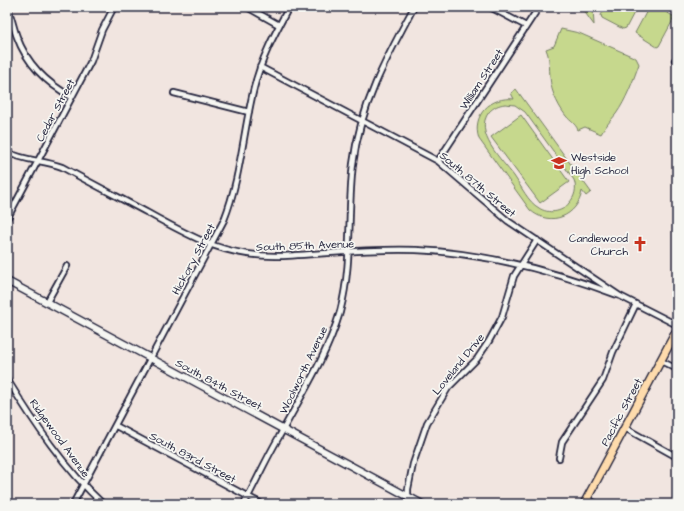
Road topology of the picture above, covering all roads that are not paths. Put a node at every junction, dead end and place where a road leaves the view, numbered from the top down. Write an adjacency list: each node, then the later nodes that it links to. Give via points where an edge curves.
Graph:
1 (114, 7): 12 (street, Cedar Street)
2 (247, 7): 8 (street)
3 (289, 7): 8 (street, Hickory Street)
4 (414, 7): 14 (street, Woolworth Avenue, via 379,72)
5 (490, 7): 9 (street)
6 (539, 7): 9 (street, William Street)
7 (7, 8): 12 (street, via 16,36 27,58 42,76)
8 (279, 25): 10 (street, Hickory Street)
9 (526, 26): 16 (street, William Street)
10 (260, 68): 13 (street, Hickory Street); 14 (street, South 87th Street)
11 (174, 93): 13 (street)
12 (72, 97): 17 (street, Cedar Street)
13 (249, 112): 20 (street, Hickory Street, via 241,162 232,196)
14 (362, 121): 16 (street, South 87th Street); 21 (street, Woolworth Avenue, via 351,180)
15 (7, 152): 17 (street, South 85th Avenue)
16 (438, 160): 19 (street, South 87th Street, via 501,216)
17 (38, 161): 18 (street, Cedar Street); 20 (street, South 85th Avenue, via 62,167)
18 (7, 219)
19 (537, 240): 22 (street, Loveland Drive); 25 (street, South 87th Street)
20 (211, 246): 21 (street, South 85th Avenue, via 234,253 260,256); 30 (street, Hickory Street)
21 (349, 252): 22 (street, South 85th Avenue, via 442,252); 38 (street, Woolworth Avenue, via 344,290 333,331 319,364)
22 (521, 264): 25 (street, South 85th Avenue); 43 (street, Loveland Drive, via 512,279 502,317 489,342 477,359 448,388 427,423 413,464)
23 (66, 266): 26 (street)
24 (7, 281): 26 (main road, South 84th Street)
25 (620, 296): 27 (street, South 87th Street)
26 (47, 302): 30 (main road, South 84th Street)
27 (636, 304): 28 (street, South 87th Street); 40 (street, via 603,380 562,442)
28 (677, 325)
29 (677, 330): 31 (main road, Pacific Street)
30 (151, 359): 36 (street, Hickory Street); 38 (main road, South 84th Street)
31 (661, 360): 32 (street); 37 (main road, Pacific Street)
32 (677, 369)
33 (7, 379): 34 (street, Ridgewood Avenue)
34 (11, 386): 35 (street); 41 (street, Ridgewood Avenue)
35 (7, 390)
36 (116, 426): 41 (street, Hickory Street); 42 (street, South 83rd Street)
37 (625, 428): 39 (street); 44 (main road, Pacific Street)
38 (283, 429): 42 (street, Woolworth Avenue); 43 (main road, South 84th Street)
39 (677, 457)
40 (559, 458)
41 (83, 485): 45 (street, Hickory Street); 46 (street, Ridgewood Avenue)
42 (248, 496): 47 (street, Woolworth Avenue); 48 (street, South 83rd Street)
43 (408, 496): 49 (street, Loveland Drive); 50 (main road, South 84th Street)
44 (586, 501): 51 (street)
45 (73, 504)
46 (102, 504)
47 (244, 504)
48 (262, 504)
49 (408, 504)
50 (422, 504)
51 (597, 504)

